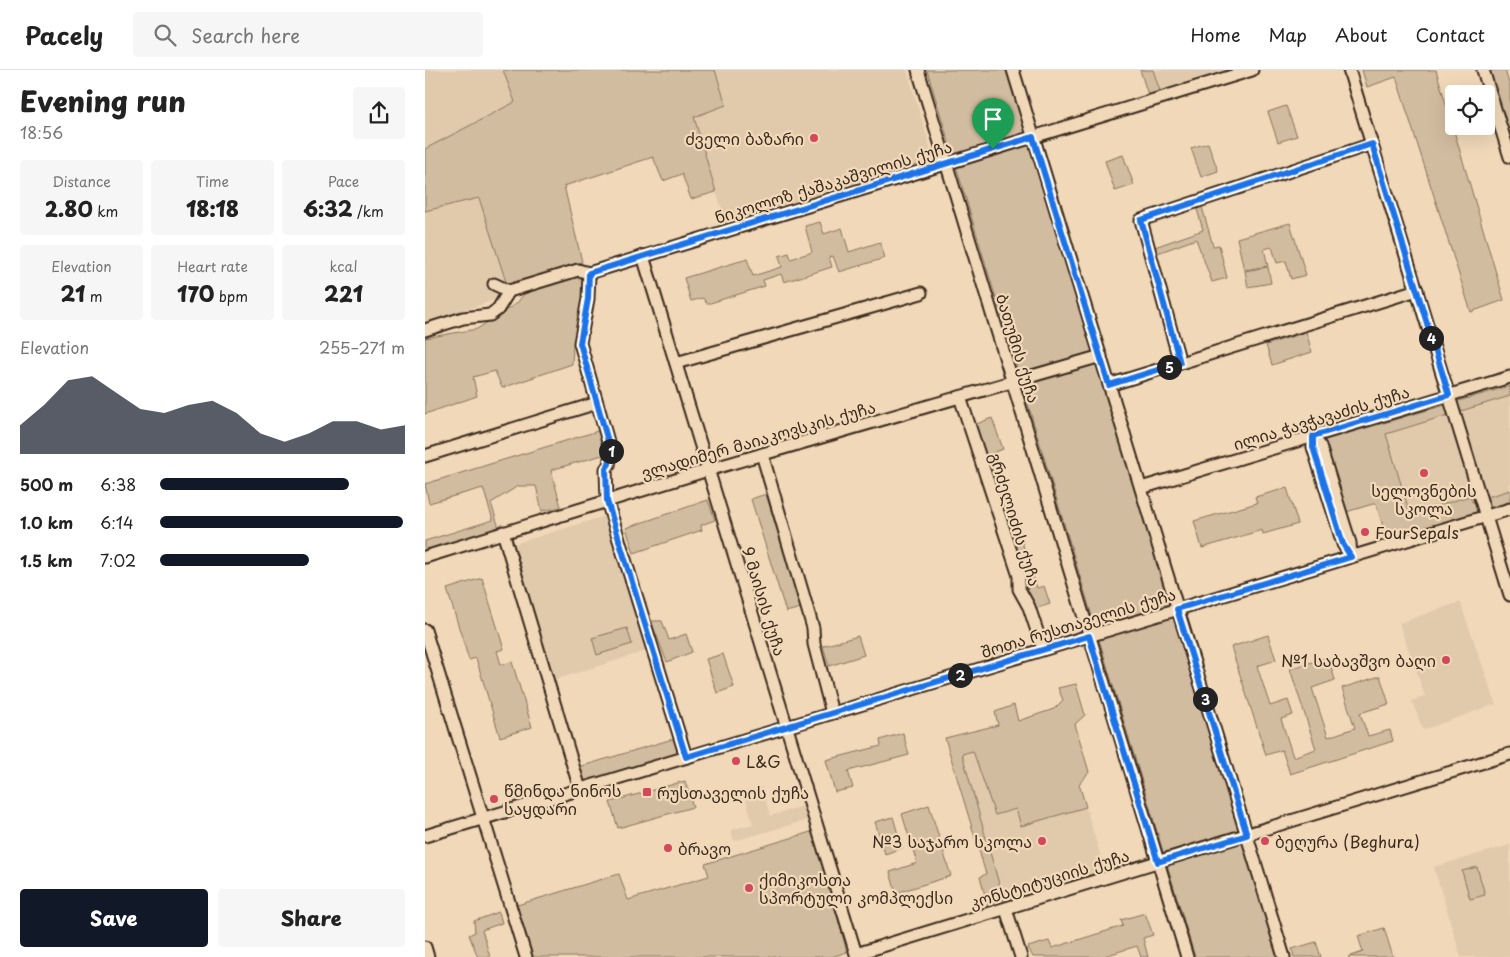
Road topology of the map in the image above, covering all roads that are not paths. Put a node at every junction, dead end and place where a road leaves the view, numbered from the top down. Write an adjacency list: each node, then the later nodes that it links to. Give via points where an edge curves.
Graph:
1 (918, 70): 9 (street, ბათუმის ქუჩა)
2 (1013, 70): 6 (street)
3 (1253, 70): 6 (street, ნიკოლოზ ქაშაკაშვილის ქუჩა)
4 (1349, 70): 7 (street)
5 (1483, 70): 8 (street)
6 (1033, 137): 9 (street, ნიკოლოზ ქაშაკაშვილის ქუჩა); 17 (street)
7 (1372, 144): 14 (street); 19 (street, via 1141,220)
8 (1510, 157)
9 (946, 163): 10 (street, ნიკოლოზ ქაშაკაშვილის ქუჩა); 21 (street, ბათუმის ქუჩა)
10 (643, 256): 11 (street, ნიკოლოზ ქაშაკაშვილის ქუჩა); 18 (street, 9 მაისის ქუჩა)
11 (589, 273): 13 (street, ნიკოლოზ ქაშაკაშვილის ქუჩა, via 578,270); 25 (street, via 580,343)
12 (494, 284): 13 (street)
13 (509, 290): 16 (street, via 498,309 490,315 463,318)
14 (1417, 290): 19 (street); 23 (street)
15 (921, 293): 18 (street)
16 (425, 330)
17 (1101, 356): 21 (street, ვლადიმერ მაიაკოვსკის ქუჩა); 22 (street)
18 (676, 363): 29 (street, 9 მაისის ქუჩა)
19 (1180, 363): 22 (street)
20 (1510, 377): 23 (street, ილია ჭავჭავაძის ქუჩა)
21 (1012, 381): 24 (street, ვლადიმერ მაიაკოვსკის ქუჩა); 40 (street, ბათუმის ქუჩა)
22 (1109, 385): 30 (street)
23 (1449, 395): 26 (street, ილია ჭავჭავაძის ქუჩა); 33 (street)
24 (960, 397): 27 (street, ვლადიმერ მაიაკოვსკის ქუჩა); 41 (street, გრძელიძის ქუჩა, via 1019,576 1019,589 1029,607)
25 (597, 403): 28 (street); 31 (street, via 611,452 606,468)
26 (1313, 436): 30 (street, ილია ჭავჭავაძის ქუჩა); 36 (street, via 1313,447 1332,495 1343,544)
27 (762, 454): 29 (street, ვლადიმერ მაიაკოვსკის ქუჩა); 42 (street, via 813,628 814,644)
28 (425, 456)
29 (708, 470): 31 (street, ვლადიმერ მაიაკოვსკის ქუჩა); 43 (street, 9 მაისის ქუჩა)
30 (1141, 488): 38 (street)
31 (607, 501): 34 (street, ვლადიმერ მაიაკოვსკის ქუჩა); 45 (street)
32 (1510, 508): 33 (street, შოთა რუსთაველის ქუჩა)
33 (1486, 516): 36 (street, შოთა რუსთაველის ქუჩა); 37 (street)
34 (503, 532): 35 (street, ვლადიმერ მაიაკოვსკის ქუჩა); 46 (street)
35 (425, 557)
36 (1351, 557): 38 (street, შოთა რუსთაველის ქუჩა)
37 (1510, 595)
38 (1177, 609): 40 (street, შოთა რუსთაველის ქუჩა); 48 (street)
39 (425, 630): 47 (street)
40 (1089, 636): 41 (street, შოთა რუსთაველის ქუჩა); 50 (street, ბათუმის ქუჩა)
41 (1043, 650): 42 (street, შოთა რუსთაველის ქუჩა)
42 (832, 713): 43 (street, შოთა რუსთაველის ქუჩა)
43 (787, 727): 45 (street, შოთა რუსთაველის ქუჩა); 53 (street, 9 მაისის ქუჩა)
44 (1510, 754): 48 (street, კონსტიტუციის ქუჩა)
45 (686, 757): 46 (street, შოთა რუსთაველის ქუჩა)
46 (580, 789): 47 (street, შოთა რუსთაველის ქუჩა)
47 (484, 818): 49 (street, შოთა რუსთაველის ქუჩა); 55 (street)
48 (1247, 835): 50 (street, კონსტიტუციის ქუჩა); 58 (street)
49 (425, 836)
50 (1158, 862): 51 (street, კონსტიტუციის ქუჩა); 57 (street, ბათუმის ქუჩა)
51 (1006, 908): 53 (street, კონსტიტუციის ქუჩა); 56 (street)
52 (425, 947): 54 (street)
53 (853, 956)
54 (428, 957)
55 (526, 957)
56 (1021, 957)
57 (1187, 957)
58 (1284, 957)

